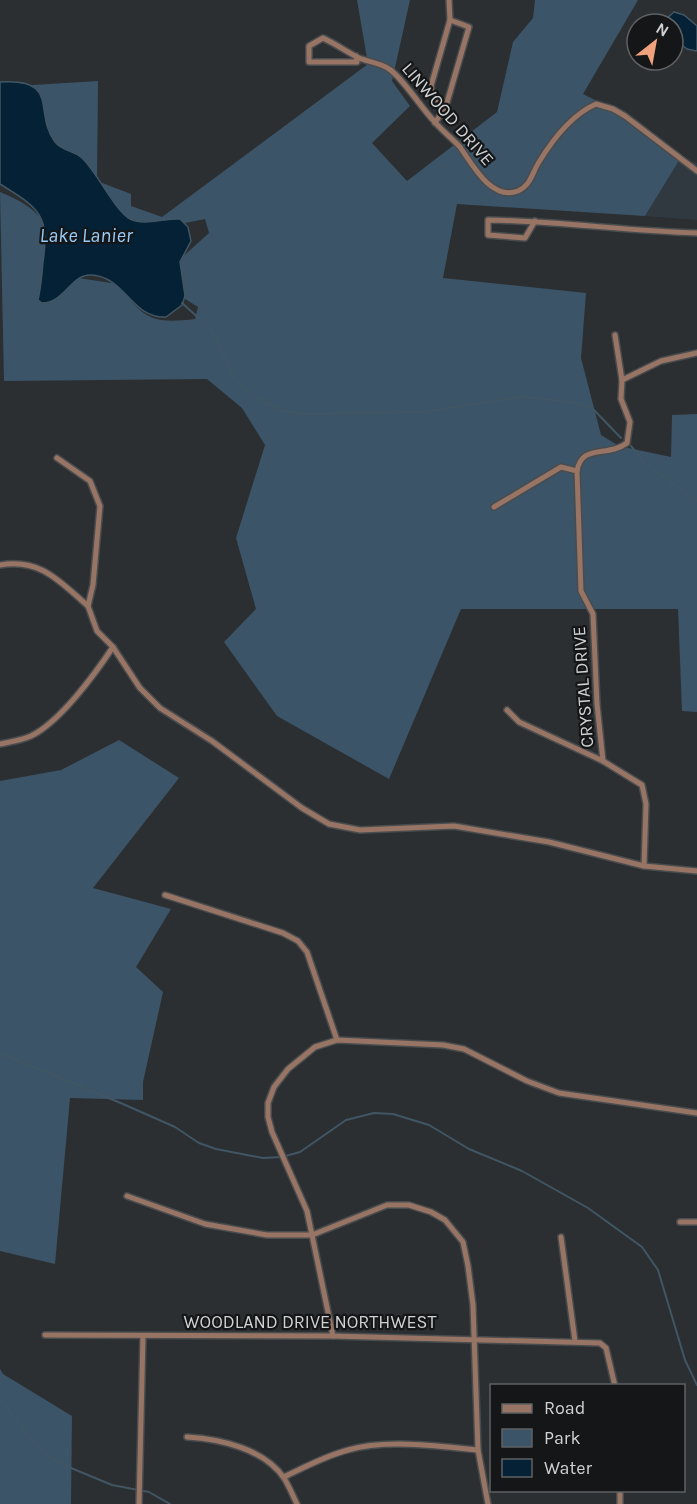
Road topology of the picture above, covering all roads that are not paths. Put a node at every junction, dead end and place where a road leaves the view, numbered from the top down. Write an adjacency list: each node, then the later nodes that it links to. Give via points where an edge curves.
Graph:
1 (449, 0): 2 (street)
2 (450, 20): 4 (street, via 430,86 432,96); 4 (street, via 469,27)
3 (356, 57): 3 (street, LINWOOD DRIVE, via 323,38 309,46 309,62 357,62); 5 (street, LINWOOD DRIVE, via 390,69)
4 (446, 106): 5 (street)
5 (435, 123): 6 (street, LINWOOD DRIVE, via 491,186 504,192 517,191 529,183 539,162 566,126 579,112 596,104 613,108)
6 (697, 171)
7 (535, 221): 7 (street, via 488,220 488,235 525,238); 8 (street)
8 (697, 233)
9 (615, 335): 11 (street)
10 (697, 353): 11 (street, via 661,361)
11 (622, 380): 13 (street, via 621,399 630,422 627,443 611,452 586,453 579,459)
12 (57, 458): 16 (street, via 90,481 100,506)
13 (577, 471): 14 (street, via 561,467); 20 (street, CRYSTAL DRIVE, via 582,591 593,614)
14 (494, 507)
15 (0, 565): 16 (street, via 39,569 57,577)
16 (88, 606): 17 (street, via 97,631)
17 (113, 647): 19 (street, via 89,681 46,725 31,736); 21 (street, via 140,688 160,708 329,824 360,830 453,826 549,842)
18 (507, 710): 20 (street, via 519,722)
19 (0, 744)
20 (603, 761): 21 (street, via 642,785 646,804)
21 (644, 866): 22 (street)
22 (697, 871)
23 (165, 895): 24 (street, via 298,941 309,958)
24 (337, 1040): 25 (street, via 464,1049 559,1093); 29 (street, via 300,1056 281,1078 268,1103 272,1132 307,1211)
25 (697, 1113)
26 (127, 1196): 29 (street, via 205,1224 267,1235)
27 (680, 1222): 28 (street)
28 (697, 1222)
29 (312, 1235): 33 (street); 34 (street, via 387,1205 408,1205 445,1220 463,1242 473,1305)
30 (561, 1237): 35 (street)
31 (45, 1335): 32 (street, WOODLAND DRIVE NORTHWEST)
32 (143, 1336): 33 (street, WOODLAND DRIVE NORTHWEST); 40 (street)
33 (333, 1336): 34 (street, WOODLAND DRIVE NORTHWEST)
34 (473, 1339): 35 (street, WOODLAND DRIVE NORTHWEST); 38 (street)
35 (574, 1341): 36 (street, WOODLAND DRIVE NORTHWEST, via 600,1343 606,1348)
36 (615, 1384)
37 (187, 1437): 39 (street, via 244,1449)
38 (478, 1450): 39 (street, via 408,1445 350,1449); 42 (street)
39 (284, 1477): 41 (street)
40 (139, 1504)
41 (297, 1504)
42 (488, 1504)

